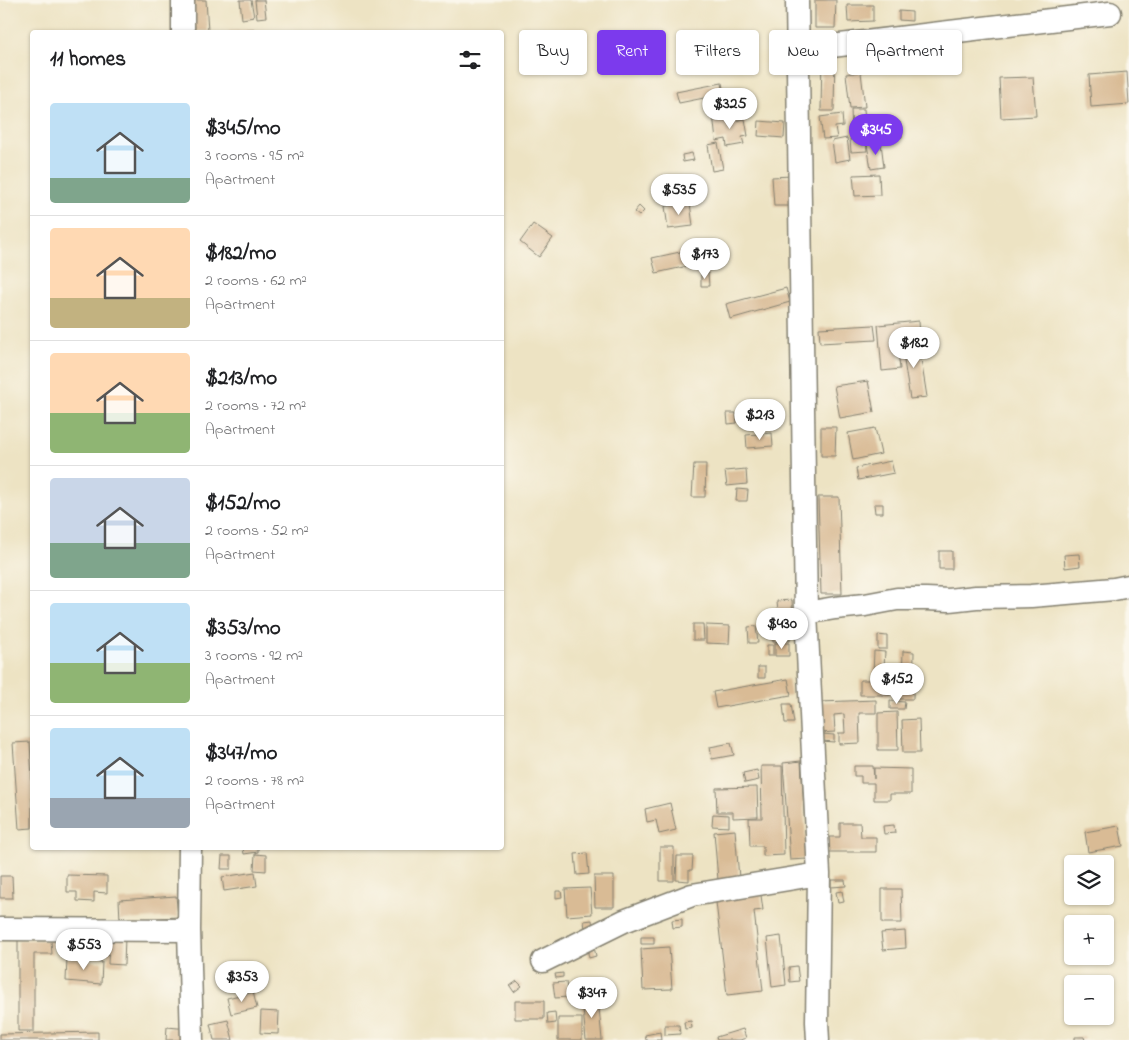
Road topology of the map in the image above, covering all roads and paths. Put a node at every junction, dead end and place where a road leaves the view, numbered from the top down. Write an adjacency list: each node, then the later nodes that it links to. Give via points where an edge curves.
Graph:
1 (183, 0): 4 (street)
2 (797, 0): 5 (street)
3 (1110, 13): 6 (street)
4 (183, 30)
5 (798, 30)
6 (837, 45)
7 (798, 75): 9 (street)
8 (1129, 586): 9 (street, via 1031,596 897,599)
9 (806, 613): 11 (street)
10 (190, 850): 13 (street)
11 (819, 874): 14 (street, via 692,894 624,921); 16 (street)
12 (0, 929): 13 (street)
13 (189, 930): 15 (street)
14 (543, 961)
15 (192, 1040)
16 (818, 1040)

